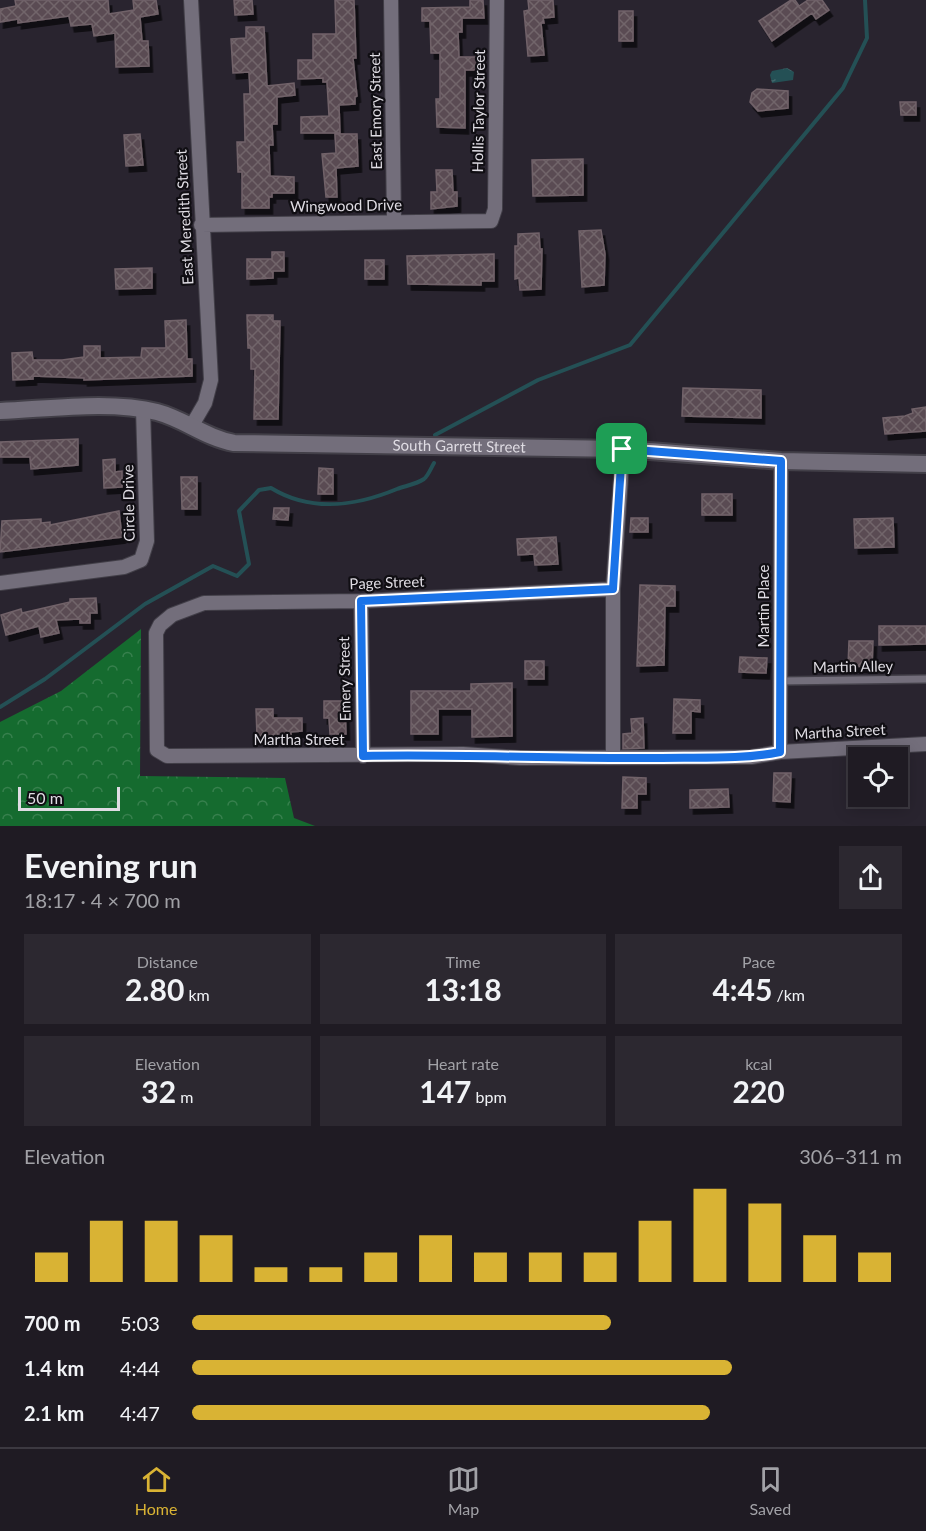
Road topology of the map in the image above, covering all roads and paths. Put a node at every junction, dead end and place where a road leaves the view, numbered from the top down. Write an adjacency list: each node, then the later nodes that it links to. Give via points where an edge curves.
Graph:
1 (191, 0): 6 (street, East Meredith Street)
2 (391, 0): 4 (street, East Emory Street)
3 (497, 0): 5 (street, Hollis Taylor Street, via 495,209)
4 (394, 221): 5 (street, Wingwood Drive); 6 (street, Wingwood Drive)
5 (491, 221)
6 (201, 225): 9 (street, East Meredith Street, via 211,380 205,404)
7 (143, 409): 8 (street, South Garrett Street, via 126,406); 9 (street, South Garrett Street, via 166,414); 13 (street, Circle Drive, via 147,541 141,560 124,567)
8 (0, 411)
9 (191, 427): 10 (street, South Garrett Street, via 222,441 241,443)
10 (622, 449): 11 (street, South Garrett Street); 14 (street)
11 (781, 461): 12 (street, South Garrett Street); 18 (street, Martin Place)
12 (926, 464)
13 (0, 583)
14 (613, 589): 15 (street, Page Street); 22 (street)
15 (361, 601): 16 (street, Page Street, via 204,603); 21 (street, Emery Street)
16 (165, 620): 21 (street, Martha Street, via 155,641 155,745 162,754)
17 (926, 679): 18 (lane, Martin Alley)
18 (780, 681): 20 (street, Martin Place)
19 (926, 744): 20 (street, Martha Street)
20 (780, 752): 22 (street, Martha Street, via 751,757)
21 (363, 756): 22 (street, Martha Street)
22 (613, 758)

